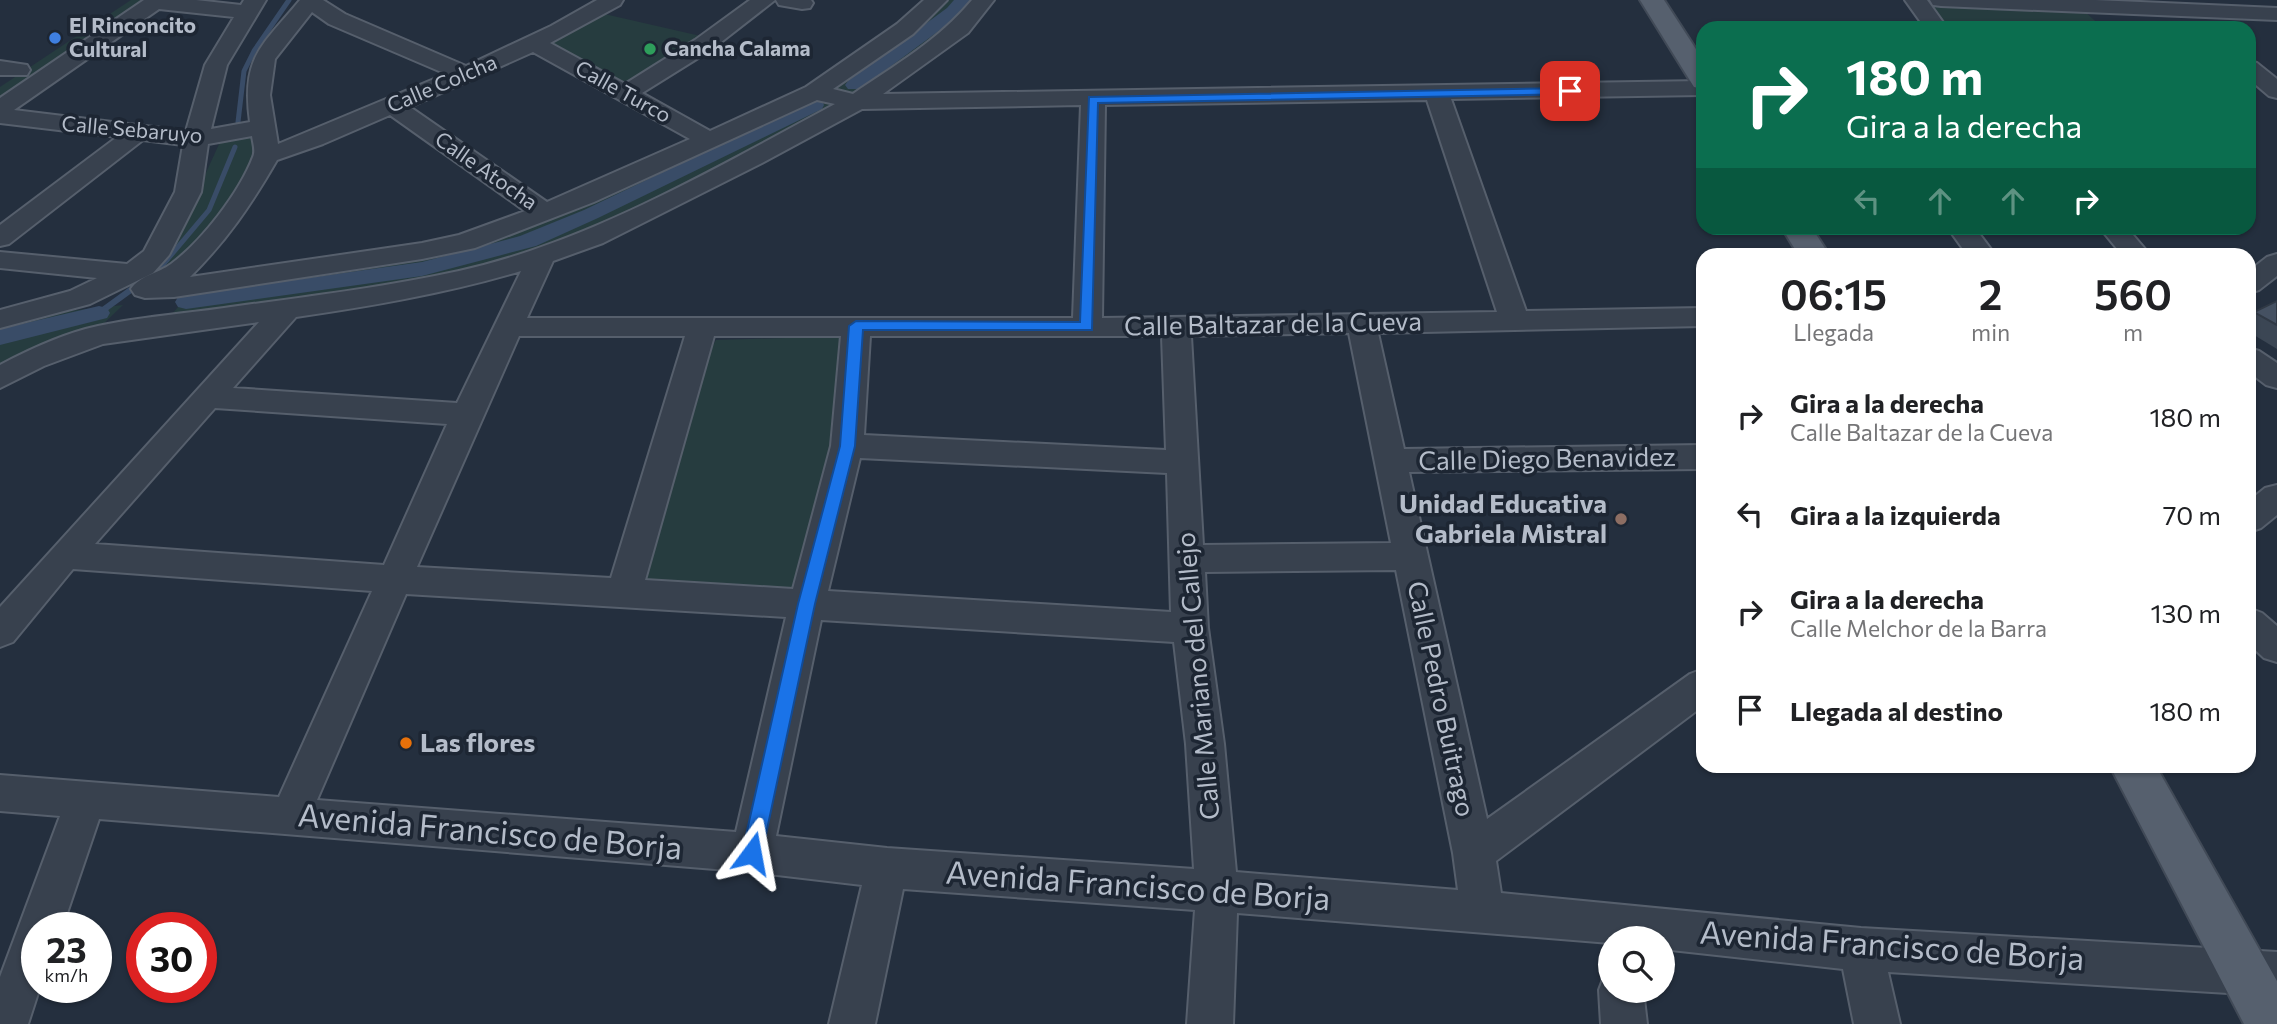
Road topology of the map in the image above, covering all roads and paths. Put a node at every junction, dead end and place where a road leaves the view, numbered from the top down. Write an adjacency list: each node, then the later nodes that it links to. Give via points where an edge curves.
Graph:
1 (612, 0): 15 (street, Calle Colcha)
2 (764, 0): 24 (street)
3 (936, 0): 23 (street, via 905,29)
4 (983, 0): 27 (street, via 960,28 933,50)
5 (1652, 0): 17 (main road)
6 (1916, 0): 13 (street)
7 (1941, 0): 10 (street)
8 (156, 1): 11 (street); 29 (street)
9 (310, 1): 19 (street, via 337,19); 31 (street, via 264,58 258,95)
10 (2174, 5): 12 (street); 14 (street)
11 (252, 6): 33 (street, via 216,65)
12 (2277, 14)
13 (1931, 21)
14 (2193, 21)
15 (534, 43): 19 (street, Calle Colcha); 24 (street, Calle Turco)
16 (41, 54): 18 (street)
17 (1696, 70)
18 (6, 73)
19 (466, 74): 28 (street, Calle Colcha)
20 (2256, 74): 22 (street)
21 (1696, 88): 25 (street)
22 (2277, 91)
23 (814, 92): 27 (street); 34 (street)
24 (626, 93): 34 (street, Calle Turco)
25 (1437, 94): 26 (street); 47 (street)
26 (1093, 100): 27 (street); 52 (street)
27 (857, 102): 38 (street, via 594,237)
28 (392, 105): 35 (street, Calle Colcha); 36 (street, Calle Atocha)
29 (0, 109)
30 (0, 116): 32 (street, Calle Sebaruyo)
31 (264, 127): 33 (street, Calle Sebaruyo); 35 (street)
32 (136, 134): 33 (street, Calle Sebaruyo); 37 (street)
33 (196, 139): 43 (street, via 188,192)
34 (711, 141): 36 (street)
35 (267, 156): 41 (street, via 236,209)
36 (544, 212): 41 (street, via 465,242)
37 (0, 238)
38 (542, 256): 44 (street, via 440,284); 51 (street)
39 (0, 260): 43 (street)
40 (2277, 263): 42 (street)
41 (177, 279): 43 (street); 54 (street)
42 (2256, 279)
43 (138, 281): 46 (street); 55 (street)
44 (286, 310): 54 (street); 59 (street)
45 (1696, 317): 47 (street, Calle Baltazar de la Cueva)
46 (0, 319)
47 (1514, 320): 48 (street, Calle Baltazar de la Cueva)
48 (1361, 322): 53 (street, Calle Baltazar de la Cueva); 63 (street, Calle Pedro Buitrago)
49 (703, 326): 50 (street, Calle Baltazar de la Cueva); 51 (street, Calle Baltazar de la Cueva); 69 (street)
50 (856, 326): 52 (street, Calle Baltazar de la Cueva); 61 (street)
51 (507, 327): 60 (street)
52 (1087, 327): 53 (street, Calle Baltazar de la Cueva)
53 (1176, 327): 64 (street, Calle Mariano del Callejo)
54 (143, 328): 55 (street)
55 (99, 335): 57 (street, via 34,359)
56 (2256, 363): 58 (street)
57 (0, 378)
58 (2277, 378)
59 (208, 397): 60 (street); 65 (street)
60 (467, 415): 68 (street)
61 (847, 446): 64 (street); 70 (street)
62 (1696, 457): 63 (street, Calle Diego Benavidez)
63 (1390, 461): 66 (street, Calle Pedro Buitrago)
64 (1181, 462): 67 (street, Calle Mariano del Callejo)
65 (65, 555): 68 (street); 73 (street)
66 (1410, 556): 67 (street); 81 (street, Calle Pedro Buitrago)
67 (1186, 559): 71 (street, Calle Mariano del Callejo)
68 (393, 579): 69 (street); 79 (street)
69 (624, 592): 70 (street)
70 (807, 604): 71 (street); 80 (street)
71 (1190, 628): 83 (street, Calle Mariano del Callejo)
72 (2256, 629): 74 (street)
73 (0, 632)
74 (2277, 647)
75 (1696, 690): 81 (street)
76 (2136, 773): 89 (main road)
77 (0, 793): 78 (street, Avenida Francisco de Borja)
78 (86, 800): 79 (street, Avenida Francisco de Borja); 84 (street)
79 (290, 816): 80 (street, Avenida Francisco de Borja)
80 (752, 853): 82 (street, Avenida Francisco de Borja)
81 (1474, 853): 85 (street, Calle Pedro Buitrago)
82 (887, 868): 83 (street, Avenida Francisco de Borja); 93 (street)
83 (1217, 891): 85 (street, Avenida Francisco de Borja); 94 (street, Calle Mariano del Callejo)
84 (46, 912)
85 (1482, 912): 86 (street, Avenida Francisco de Borja)
86 (1598, 927)
87 (1675, 935): 88 (street, Avenida Francisco de Borja)
88 (1861, 949): 89 (street, Avenida Francisco de Borja); 96 (street)
89 (2261, 972): 97 (main road)
90 (21, 980): 92 (street)
91 (1622, 1003): 95 (street)
92 (5, 1024)
93 (852, 1024)
94 (1210, 1024)
95 (1624, 1024)
96 (1877, 1024)
97 (2271, 1024)

